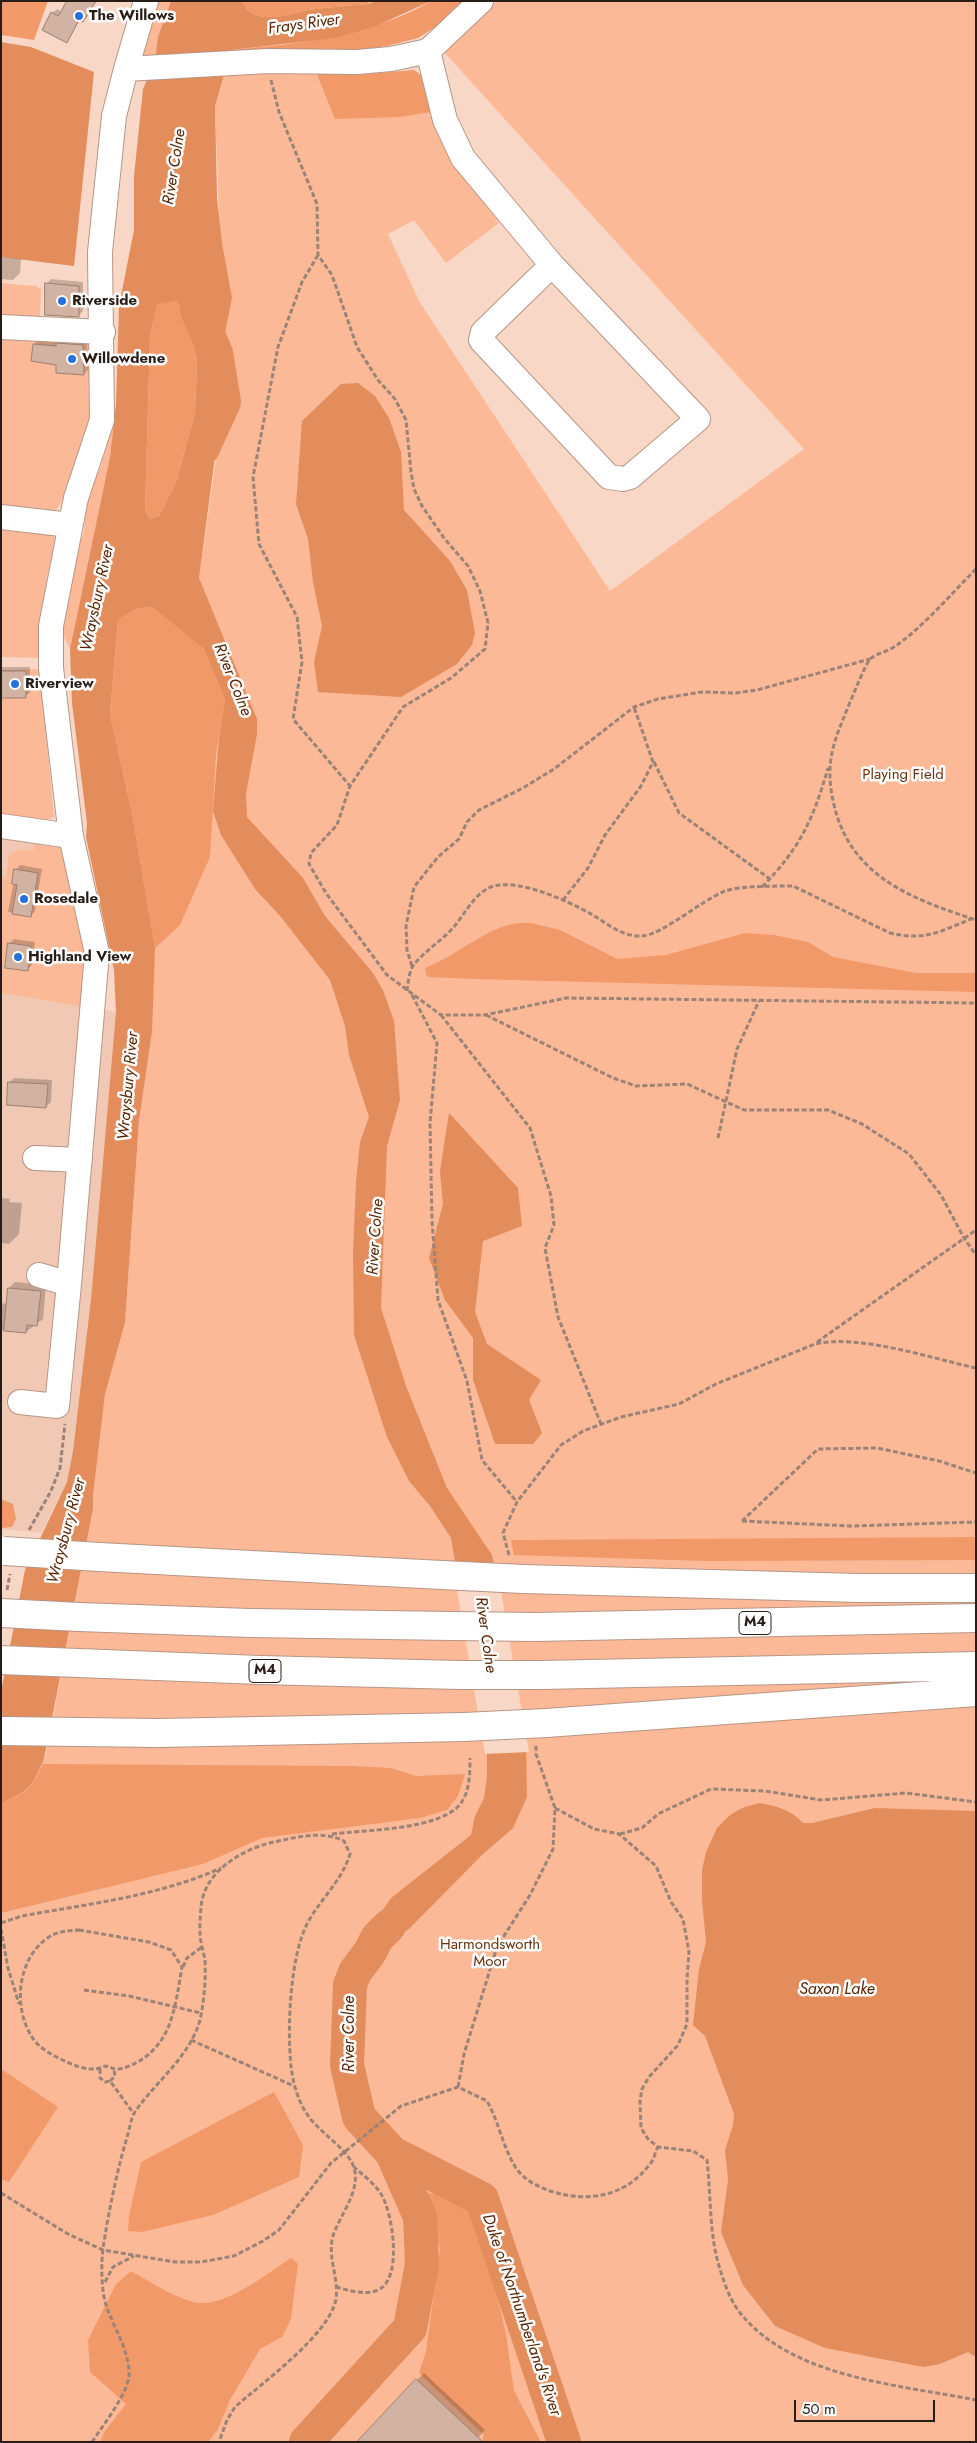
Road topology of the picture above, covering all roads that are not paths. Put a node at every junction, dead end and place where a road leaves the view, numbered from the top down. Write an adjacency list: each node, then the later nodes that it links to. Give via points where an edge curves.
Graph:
1 (146, 1): 4 (street)
2 (481, 1): 3 (street)
3 (428, 51): 4 (street, via 391,59 269,70); 5 (street, via 445,120 463,158)
4 (134, 68): 7 (street, via 114,116 101,243)
5 (552, 265): 5 (street, via 698,419 630,477 608,477 481,340 483,332)
6 (1, 327): 7 (street)
7 (103, 332): 9 (street, via 102,420)
8 (1, 517): 9 (street)
9 (70, 525): 11 (street, via 51,626 52,668)
10 (1, 826): 11 (street)
11 (71, 836): 13 (street, via 97,953)
12 (35, 1158): 13 (street)
13 (80, 1160): 15 (street)
14 (39, 1275): 15 (street)
15 (69, 1284): 16 (street, via 57,1406)
16 (20, 1402)
17 (6, 1556): 18 (highway, bridge, via 523,1579)
18 (976, 1588)
19 (4, 1604): 20 (highway, M4, bridge, via 79,1617 453,1626)
20 (976, 1618)
21 (1, 1660): 22 (highway, M4, bridge, via 459,1674)
22 (976, 1666)
23 (976, 1692): 24 (highway, bridge, via 464,1727 295,1732)
24 (1, 1731)

